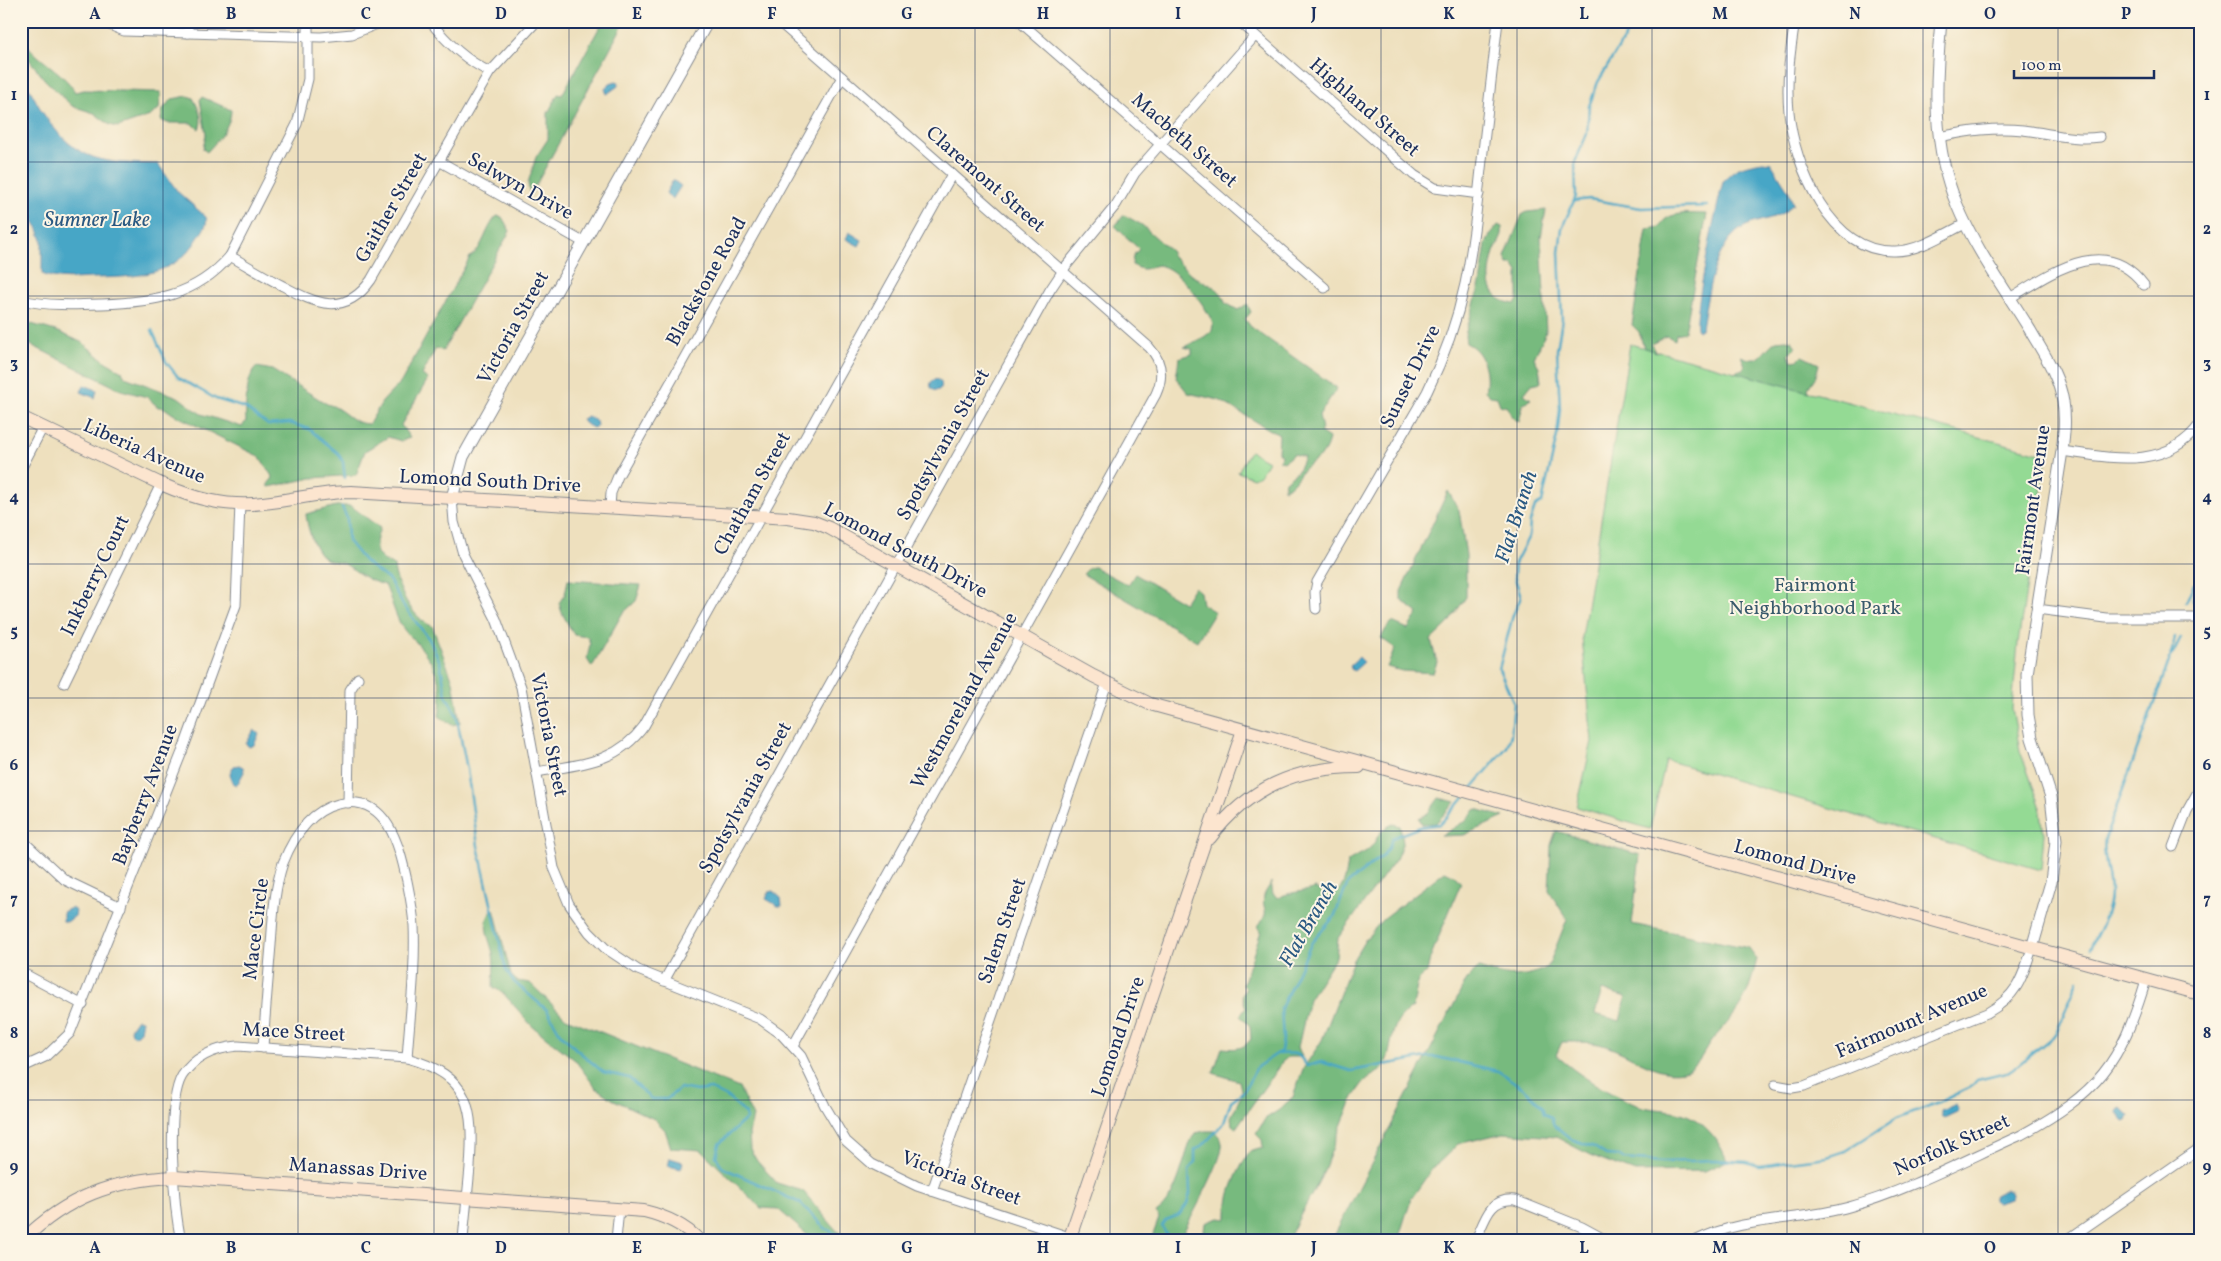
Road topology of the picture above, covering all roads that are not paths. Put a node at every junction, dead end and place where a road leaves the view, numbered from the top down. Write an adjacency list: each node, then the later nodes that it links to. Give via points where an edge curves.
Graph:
1 (100, 21): 14 (street, via 124,31)
2 (188, 21): 14 (street)
3 (308, 21): 15 (street)
4 (385, 21): 15 (street, via 352,34)
5 (430, 21): 17 (street, via 455,50)
6 (536, 21): 17 (street, Gaither Street)
7 (708, 21): 26 (street, Victoria Street)
8 (778, 21): 18 (street, Claremont Street)
9 (1019, 21): 21 (street, Macbeth Street)
10 (1239, 21): 16 (street, Highland Street)
11 (1498, 21): 24 (street, Sunset Drive)
12 (1795, 21): 25 (street, via 1788,86 1793,134 1808,178 1839,229 1861,245 1897,252 1921,245)
13 (1941, 21): 19 (street, Fairmont Avenue, via 1935,84)
14 (188, 33): 15 (street)
15 (309, 36): 27 (street, via 308,78 297,124)
16 (1255, 36): 21 (street, Spotsylvania Street); 24 (street, Highland Street, via 1424,182 1444,190)
17 (490, 72): 22 (street, Gaither Street)
18 (842, 77): 23 (street, Claremont Street); 43 (street, Blackstone Road, via 618,476 611,493)
19 (1939, 137): 20 (street, via 1987,129 2021,130 2076,139); 25 (street, Fairmont Avenue, via 1947,178)
20 (2100, 137)
21 (1160, 144): 28 (street, Spotsylvania Street); 30 (street, Macbeth Street)
22 (439, 161): 26 (street, Selwyn Drive); 27 (street, Gaither Street, via 371,280 350,300 326,305 310,301)
23 (952, 174): 28 (street, Claremont Street); 44 (street, Chatham Street)
24 (1478, 194): 47 (street, Sunset Drive, via 1468,277 1450,339 1427,392 1317,582)
25 (1965, 224): 31 (street, Fairmont Avenue)
26 (583, 242): 41 (street, Victoria Street, via 463,457)
27 (230, 256): 32 (street, via 200,282 159,299 74,305)
28 (1062, 271): 33 (street, Claremont Street, via 1149,347 1158,357); 45 (street, Spotsylvania Street)
29 (2144, 285): 31 (street, via 2136,274 2120,263 2090,260 2060,268)
30 (1325, 288)
31 (2010, 298): 37 (street, Fairmont Avenue, via 2047,359 2060,390 2065,419)
32 (21, 300)
33 (1161, 371): 49 (street, Westmoreland Avenue, via 1156,394)
34 (21, 417): 36 (main road, Liberia Avenue)
35 (2200, 424): 37 (street, via 2178,446 2147,458 2120,459)
36 (43, 427): 38 (street); 39 (main road, Liberia Avenue)
37 (2062, 452): 46 (street, Fairmont Avenue)
38 (21, 469)
39 (161, 484): 42 (main road, Liberia Avenue, via 206,500); 51 (street, Inkberry Court)
40 (345, 492): 41 (main road, Lomond South Drive); 42 (main road, Liberia Avenue, via 320,492 271,502)
41 (452, 498): 43 (main road, Lomond South Drive); 55 (street, Victoria Street, via 454,522 463,554 496,619 514,664)
42 (240, 504): 61 (street, Bayberry Avenue, via 236,605)
43 (610, 507): 44 (main road, Lomond South Drive)
44 (760, 516): 45 (main road, Lomond South Drive, via 814,522); 55 (street, Chatham Street, via 644,726 634,738 620,751 605,758)
45 (896, 565): 49 (main road, Lomond South Drive); 65 (street, Spotsylvania Street)
46 (2037, 608): 48 (street, via 2106,618); 62 (street, Fairmont Avenue, via 2027,674 2028,715 2051,798 2056,841 2051,882)
47 (1316, 609)
48 (2200, 618)
49 (1022, 635): 52 (main road, Lomond South Drive); 68 (street, Westmoreland Avenue)
50 (358, 678): 57 (street, via 350,690)
51 (64, 683)
52 (1107, 683): 53 (main road, Lomond South Drive, via 1150,704); 75 (street, Salem Street)
53 (1243, 730): 54 (main road, Lomond Drive); 59 (main road, Lomond Drive)
54 (1379, 768): 59 (main road, Lomond Drive, via 1321,768 1283,779 1244,803); 62 (main road, Lomond Drive)
55 (537, 772): 65 (street, Victoria Street, via 552,860 569,904 604,948 638,970)
56 (2200, 788): 60 (street, via 2187,810)
57 (348, 803): 69 (street, Mace Circle, via 331,806 309,821 292,843 283,863 274,900); 70 (street, via 367,807 384,819 396,836 404,865 414,925)
58 (21, 838): 61 (street, via 65,880)
59 (1204, 846): 79 (main road, Lomond Drive)
60 (2173, 847)
61 (121, 907): 67 (street, Bayberry Avenue)
62 (2032, 948): 64 (main road, Lomond Drive); 72 (street, Fairmount Avenue, via 2020,984 2010,997 1987,1013 1804,1086)
63 (21, 972): 67 (street)
64 (2146, 980): 66 (main road, Lomond Drive); 86 (street, Norfolk Street, via 2128,1034 2110,1066 2094,1085 2044,1122 1874,1200 1816,1215 1734,1227)
65 (664, 981): 68 (street, Victoria Street, via 760,1019)
66 (2200, 994)
67 (82, 1005): 71 (street, Bayberry Avenue, via 70,1033 59,1045)
68 (793, 1046): 75 (street, Victoria Street, via 846,1141 888,1174)
69 (263, 1048): 70 (street, Mace Street); 74 (street, Mace Street, via 238,1046 216,1049 200,1058 183,1075 177,1091 174,1124)
70 (407, 1058): 76 (street, Mace Street, via 443,1073 468,1105 472,1137)
71 (21, 1068)
72 (1775, 1085)
73 (2200, 1148): 87 (street)
74 (174, 1177): 76 (main road, Manassas Drive); 80 (main road, Manassas Drive, via 125,1182 93,1192 52,1215); 81 (street, Mace Street, via 174,1200)
75 (932, 1191): 79 (street, Victoria Street)
76 (467, 1197): 77 (main road, Manassas Drive); 82 (street, Mace Street)
77 (619, 1209): 83 (street); 84 (main road, Manassas Drive, via 669,1218)
78 (1478, 1235): 85 (street, via 1489,1210 1507,1199 1565,1220)
79 (1069, 1239)
80 (23, 1240)
81 (181, 1240)
82 (463, 1240)
83 (616, 1240)
84 (698, 1240)
85 (1606, 1240)
86 (1697, 1240)
87 (2068, 1240)

